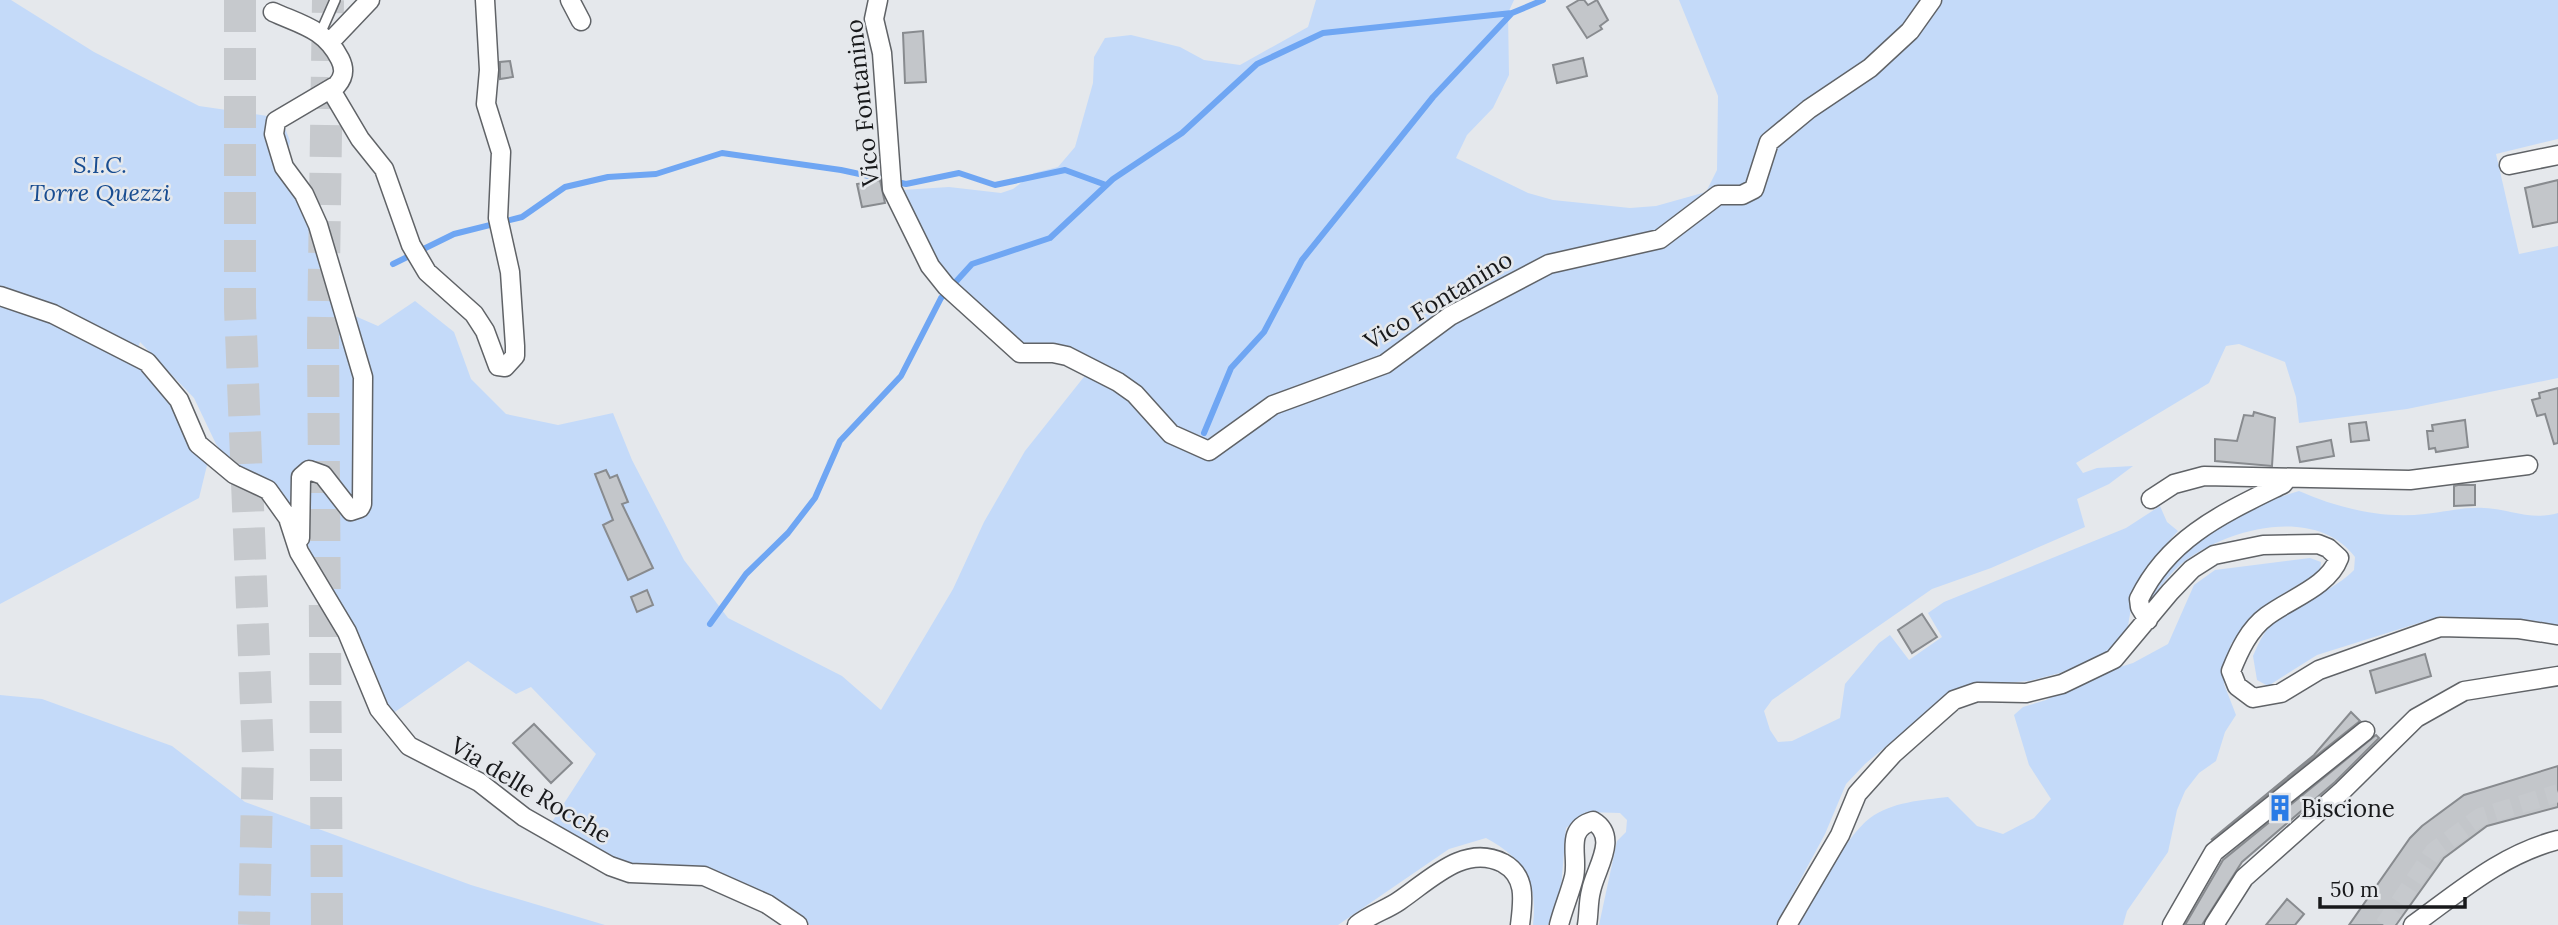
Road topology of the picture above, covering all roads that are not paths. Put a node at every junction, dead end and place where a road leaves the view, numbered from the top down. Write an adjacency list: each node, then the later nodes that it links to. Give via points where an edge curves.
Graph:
1 (335, 0): 9 (lane)
2 (370, 0): 9 (street)
3 (485, 0): 10 (street, via 486,104 500,152 498,218 510,272 515,346 515,356 505,368 493,359 485,331 474,314 427,272 411,245 384,169)
4 (570, 0): 8 (street)
5 (878, 0): 6 (street, Vico Fontanino, via 874,19 892,189 930,266 1020,353 1067,356 1135,394 1171,434 1209,451 1273,405 1385,364 1450,316 1549,264 1660,239 1718,195 1742,195 1755,189 1769,142 1870,68 1910,31)
6 (1932, 0)
7 (272, 12): 9 (street)
8 (581, 21)
9 (326, 37): 10 (street, via 343,71)
10 (331, 90): 17 (street, via 276,121 274,134 284,167 304,194 318,225 363,377 362,503 351,511 323,475 309,470 301,477)
11 (2558, 155): 12 (street)
12 (2509, 165)
13 (0, 296): 17 (street, Via delle Rocche, via 53,314 147,362 179,400 198,444 234,474 268,490 288,519)
14 (2528, 465): 15 (street, via 2410,480)
15 (2287, 479): 16 (street, via 2204,477 2175,484); 18 (street, via 2210,520 2179,544 2139,599)
16 (2151, 499)
17 (299, 552): 23 (street, Via delle Rocche, via 347,632 379,709 409,746 479,782 524,817 610,866 630,873 704,876 767,904)
18 (2148, 620): 19 (street, via 2192,569 2214,555 2263,545 2318,544 2339,558 2335,570 2265,617 2239,652 2231,671 2237,686 2253,698 2281,692 2319,670 2440,627); 28 (street, via 2114,659 2062,684 2026,693 1977,692 1954,700 1937,714 1857,794 1840,835)
19 (2558, 635)
20 (2558, 676): 30 (street, via 2464,691 2416,718 2244,878)
21 (2365, 731): 29 (street, via 2214,852)
22 (2558, 840): 31 (street, via 2531,846 2503,860)
23 (798, 925)
24 (1357, 925): 25 (street, via 1474,856 1493,858 1521,881)
25 (1520, 925)
26 (1559, 925): 27 (street, via 1575,873 1575,837 1580,827 1593,821 1603,826 1606,836 1590,892)
27 (1587, 925)
28 (1787, 925)
29 (2172, 925)
30 (2214, 925)
31 (2413, 925)

